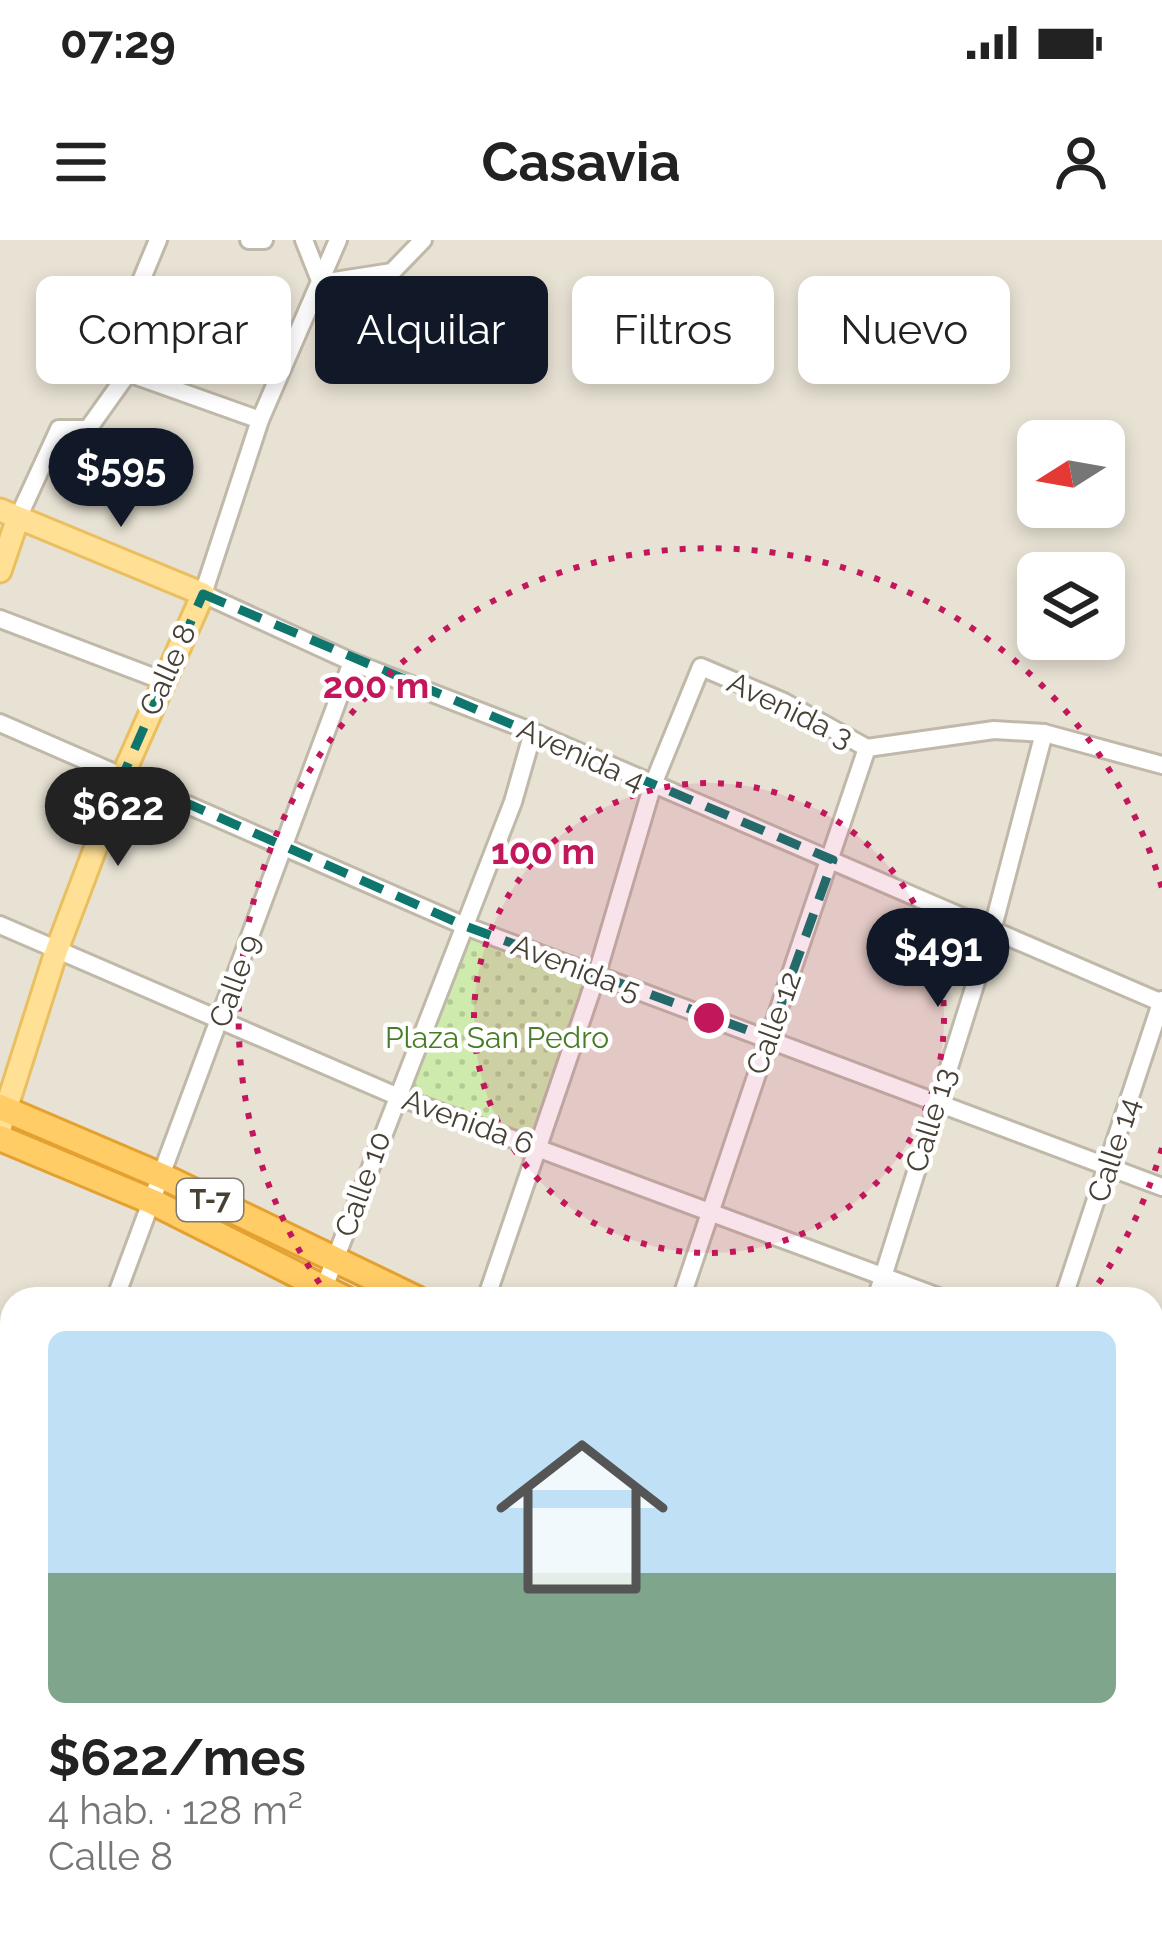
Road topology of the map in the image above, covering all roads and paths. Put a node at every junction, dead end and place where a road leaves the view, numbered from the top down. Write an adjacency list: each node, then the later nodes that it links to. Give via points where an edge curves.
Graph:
1 (158, 240): 7 (street)
2 (249, 240): 3 (street)
3 (264, 240)
4 (304, 240): 8 (street)
5 (338, 240): 9 (street, Calle 8)
6 (423, 240): 10 (street, via 392,272)
7 (143, 276)
8 (318, 276)
9 (324, 276)
10 (366, 276)
11 (315, 296): 14 (street, Calle 8)
12 (120, 384): 15 (street, via 88,428 59,429)
13 (159, 384): 14 (street)
14 (260, 420): 17 (street, Calle 8)
15 (9, 514): 16 (main road); 17 (main road, Avenida 4)
16 (0, 572)
17 (203, 594): 19 (street, Avenida 4); 20 (main road, Calle 8)
18 (0, 619): 20 (street)
19 (352, 662): 22 (street, Avenida 4); 28 (street, Calle 9)
20 (161, 680): 26 (main road, Calle 8)
21 (0, 723): 26 (street, Avenida 5)
22 (533, 732): 27 (street, Avenida 4); 31 (street, Calle 10)
23 (1044, 733): 24 (street, Avenida 3, via 994,730); 25 (street, Avenida 3); 32 (street, Calle 13)
24 (867, 748): 27 (street, Avenida 3, via 701,667); 29 (street, Calle 12)
25 (1162, 765)
26 (123, 775): 28 (street, Avenida 5); 33 (main road, Calle 8)
27 (652, 787): 29 (street, Avenida 4); 34 (street)
28 (284, 845): 31 (street, Avenida 5); 36 (street, Calle 9)
29 (833, 860): 32 (street, Avenida 4); 37 (street, Calle 12)
30 (0, 926): 33 (street, Avenida 6)
31 (465, 926): 34 (street, Avenida 5); 38 (street, Calle 10)
32 (992, 931): 35 (street, Avenida 4); 39 (street, Calle 13)
33 (56, 952): 36 (street, Avenida 6); 40 (main road, Calle 8)
34 (596, 977): 37 (street, Avenida 5); 42 (street)
35 (1162, 1002): 43 (street, Calle 14)
36 (219, 1023): 38 (street, Avenida 6); 44 (street, Calle 9)
37 (769, 1038): 39 (street, Avenida 5); 47 (street, Calle 12)
38 (394, 1095): 42 (street, Avenida 6); 48 (street, Calle 10)
39 (936, 1102): 43 (street, Avenida 5); 49 (street, Calle 13)
40 (2, 1115): 44 (highway, T-7)
41 (0, 1138): 46 (highway, T-7)
42 (535, 1147): 47 (street, Avenida 6); 54 (street)
43 (1108, 1168): 45 (street, Avenida 5); 58 (street, Calle 14)
44 (164, 1177): 46 (street, Calle 9); 48 (highway, T-7)
45 (1162, 1187)
46 (153, 1202): 50 (street, Calle 9); 51 (highway, T-7)
47 (706, 1212): 49 (street, Avenida 6); 55 (street, Calle 12)
48 (335, 1262): 52 (street, Calle 10); 53 (highway, T-7)
49 (884, 1274): 56 (street, Calle 13); 57 (street, Avenida 6)
50 (120, 1287)
51 (312, 1287)
52 (331, 1287)
53 (390, 1287)
54 (490, 1287)
55 (684, 1287)
56 (880, 1287)
57 (915, 1287)
58 (1067, 1287)

